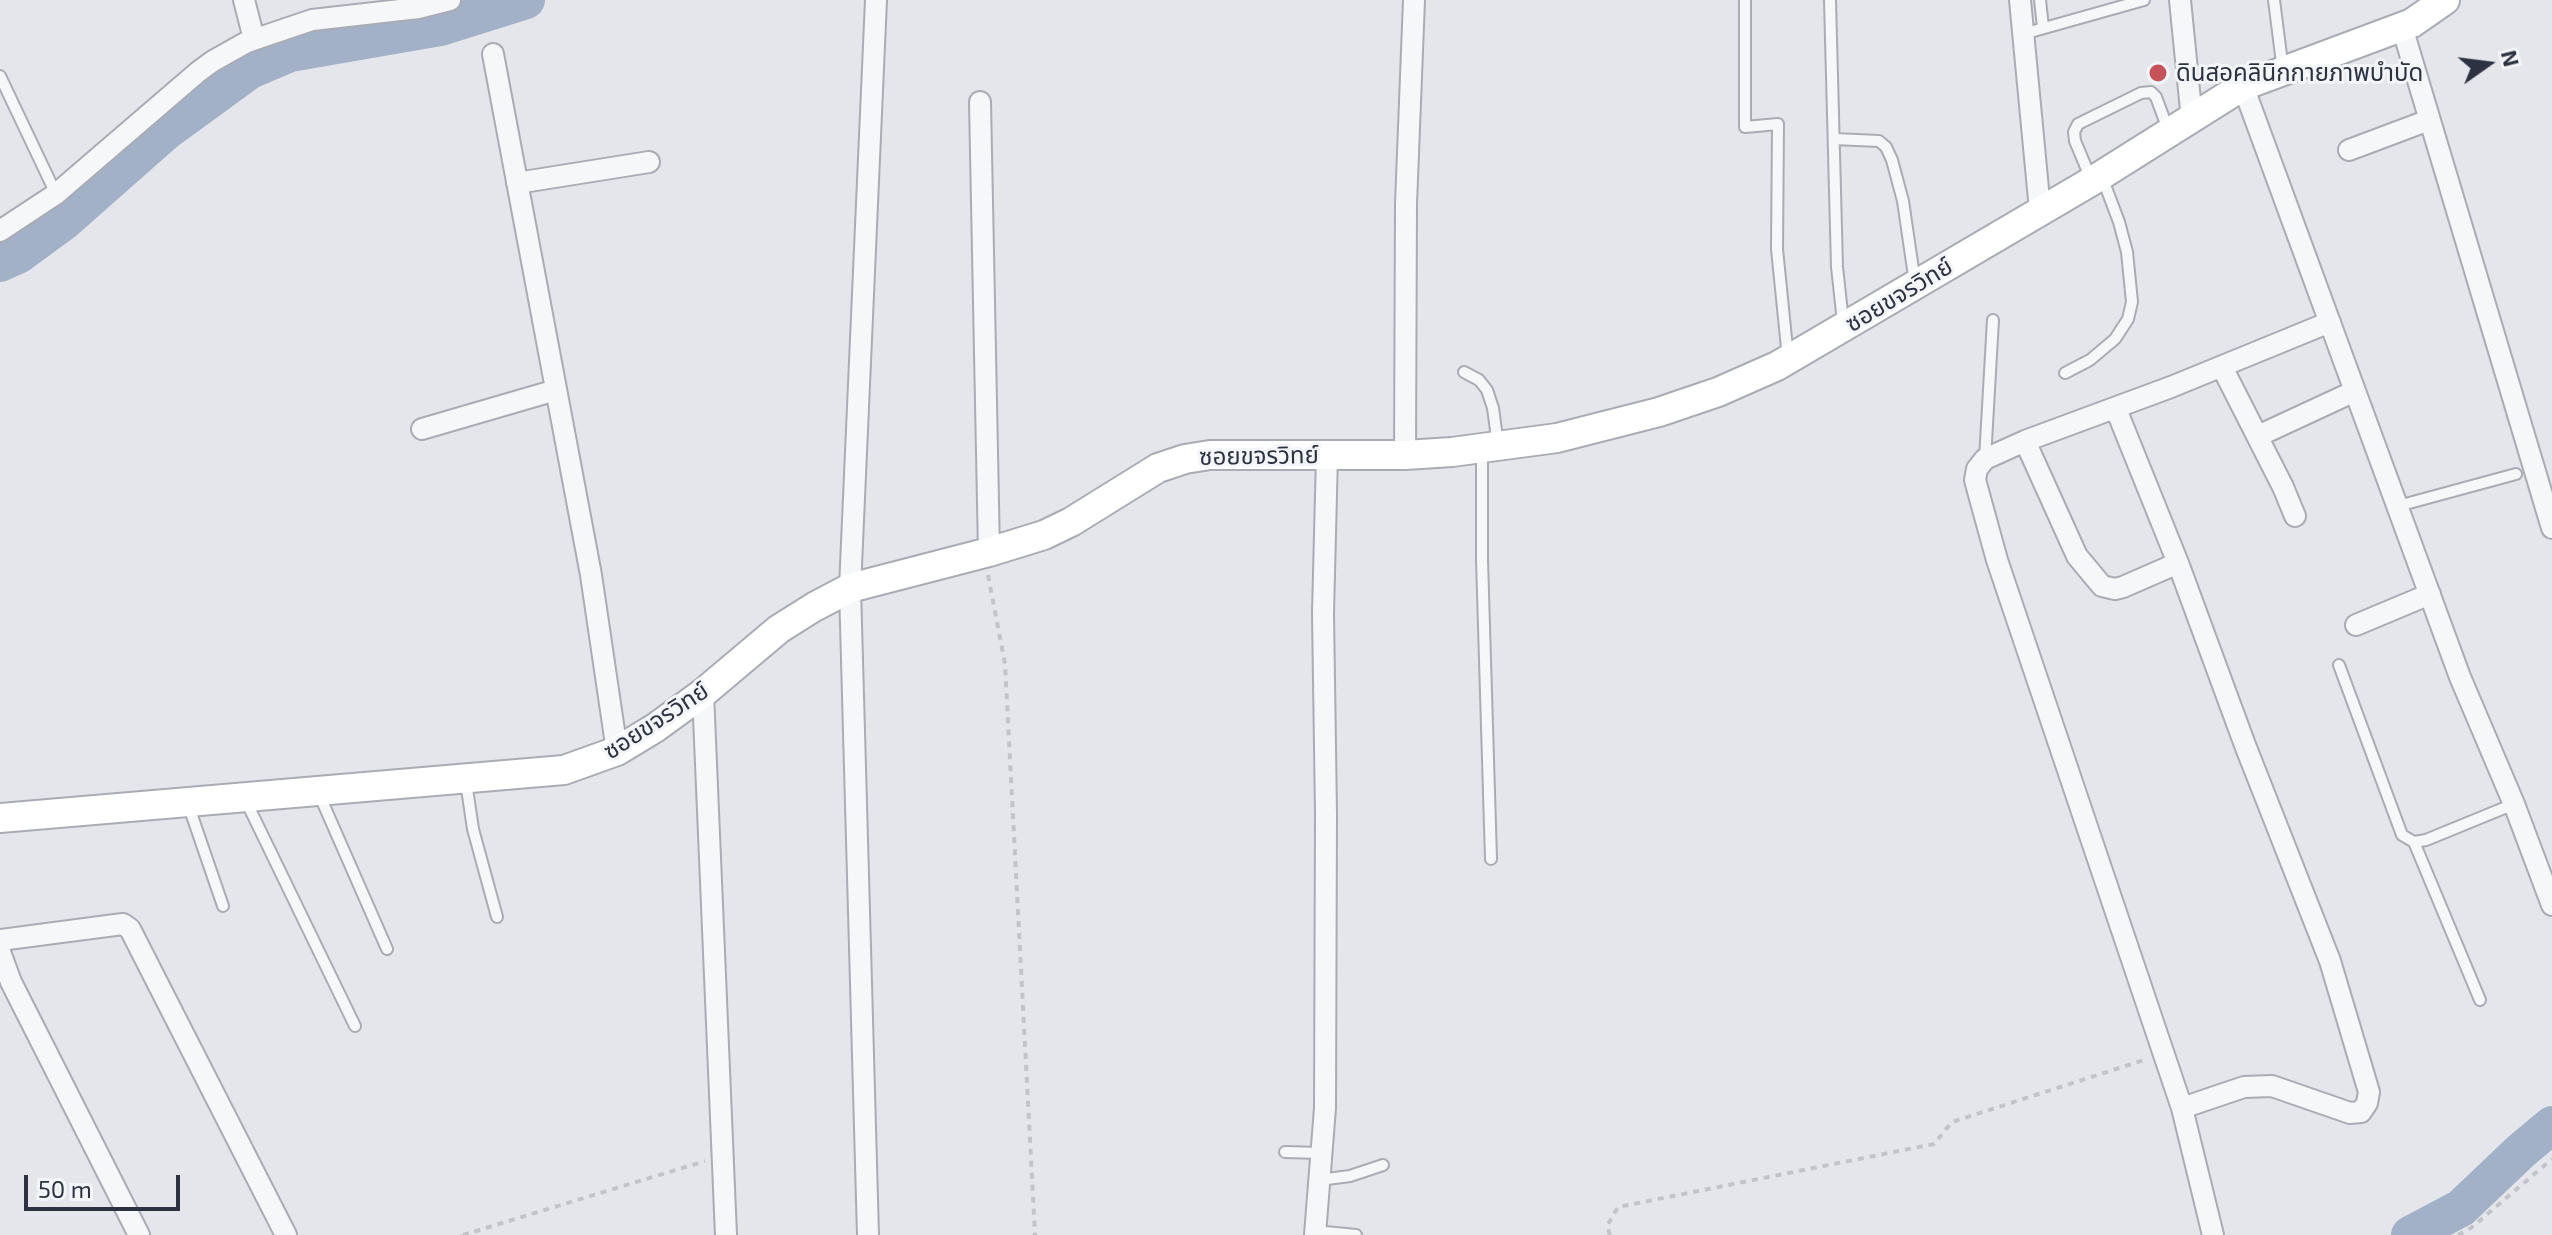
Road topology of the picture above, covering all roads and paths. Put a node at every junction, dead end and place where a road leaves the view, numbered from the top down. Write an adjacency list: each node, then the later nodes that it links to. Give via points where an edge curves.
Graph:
1 (244, 0): 16 (street)
2 (450, 0): 16 (street, via 312,20)
3 (876, 0): 56 (street)
4 (1414, 0): 48 (street)
5 (1745, 0): 36 (lane, via 1745,127 1778,124 1777,249)
6 (1830, 0): 24 (lane)
7 (2020, 0): 15 (street)
8 (2040, 0): 13 (lane)
9 (2144, 0): 13 (lane)
10 (2180, 0): 23 (street)
11 (2274, 0): 18 (lane)
12 (2445, 0): 14 (street, ซอยขจรวิทย์)
13 (2043, 27): 15 (lane)
14 (2402, 27): 18 (street, ซอยขจรวิทย์); 22 (street)
15 (2023, 34): 30 (street)
16 (254, 39): 29 (street, via 198,72)
17 (493, 54): 28 (street)
18 (2284, 73): 20 (street, ซอยขจรวิทย์)
19 (0, 76): 29 (lane)
20 (2243, 86): 23 (street, ซอยขจรวิทย์); 34 (street)
21 (980, 102): 54 (street)
22 (2429, 120): 25 (street); 53 (street)
23 (2181, 127): 27 (street, ซอยขจรวิทย์); 27 (lane, via 2151,92 2078,124 2075,141)
24 (1834, 139): 32 (lane, via 1879,141 1886,147 1903,201); 35 (lane)
25 (2349, 150)
26 (649, 162): 28 (street)
27 (2096, 178): 30 (street, ซอยขจรวิทย์); 39 (lane, via 2119,222 2132,302 2115,339)
28 (517, 183): 40 (street)
29 (56, 194): 31 (street)
30 (2040, 210): 32 (street, ซอยขจรวิทย์)
31 (0, 231)
32 (1915, 285): 35 (street, ซอยขจรวิทย์)
33 (1993, 320): 49 (lane)
34 (2330, 322): 37 (street); 41 (street)
35 (1843, 328): 36 (street, ซอยขจรวิทย์)
36 (1788, 360): 46 (street, ซอยขจรวิทย์, via 1659,412 1557,438)
37 (2222, 367): 42 (street); 44 (street)
38 (1464, 372): 46 (lane, via 1487,390 1493,408)
39 (2065, 373)
40 (556, 390): 43 (street); 61 (street)
41 (2355, 391): 44 (street); 51 (street)
42 (2116, 409): 45 (street); 55 (street)
43 (422, 429)
44 (2258, 436): 52 (street)
45 (2025, 441): 49 (street); 55 (street, via 2077,556 2102,586 2123,587)
46 (1490, 447): 48 (street, ซอยขจรวิทย์); 69 (lane, via 1482,560)
47 (1327, 455): 48 (street, ซอยขจรวิทย์); 54 (street, ซอยขจรวิทย์, via 1185,459 1158,468 1044,535); 81 (street)
48 (1405, 455)
49 (1985, 459): 78 (street, via 1975,480 1997,560)
50 (2516, 474): 51 (lane)
51 (2398, 506): 57 (street)
52 (2295, 516)
53 (2552, 528)
54 (987, 553): 56 (street, ซอยขจรวิทย์); 92 (path, via 1005,664)
55 (2178, 563): 79 (street, via 2330,961 2369,1092 2361,1112 2350,1113 2272,1086 2244,1087)
56 (850, 588): 60 (street, ซอยขจรวิทย์, via 779,629); 91 (street)
57 (2430, 594): 58 (street); 66 (street)
58 (2356, 625)
59 (2339, 665): 68 (lane, via 2396,821 2402,835)
60 (703, 693): 61 (street, ซอยขจรวิทย์); 82 (street)
61 (617, 751): 62 (street, ซอยขจรวิทย์, via 564,770)
62 (466, 780): 63 (street, ซอยขจรวิทย์); 72 (lane)
63 (318, 792): 64 (street, ซอยขจรวิทย์); 74 (lane)
64 (245, 798): 65 (street, ซอยขจรวิทย์); 77 (lane)
65 (187, 803): 67 (street, ซอยขจรวิทย์); 71 (lane)
66 (2514, 804): 68 (lane); 70 (street)
67 (0, 818)
68 (2414, 842): 76 (lane)
69 (1491, 859)
70 (2552, 905)
71 (223, 906)
72 (497, 917)
73 (0, 940): 88 (street, via 123,924 130,929)
74 (387, 949)
75 (0, 952): 87 (street)
76 (2480, 1000)
77 (355, 1026)
78 (2164, 1054): 79 (street); 94 (path, via 1952,1122 1934,1144 1618,1207 1607,1226)
79 (2182, 1108): 95 (street)
80 (1285, 1152): 81 (lane)
81 (1321, 1153): 85 (street)
82 (722, 1156): 89 (path); 90 (street)
83 (2552, 1159): 96 (path)
84 (1383, 1165): 85 (lane)
85 (1319, 1180): 86 (street)
86 (1315, 1233): 93 (lane)
87 (139, 1235)
88 (286, 1235)
89 (463, 1235)
90 (726, 1235)
91 (868, 1235)
92 (1035, 1235)
93 (1356, 1235)
94 (1610, 1235)
95 (2213, 1235)
96 (2458, 1235)

